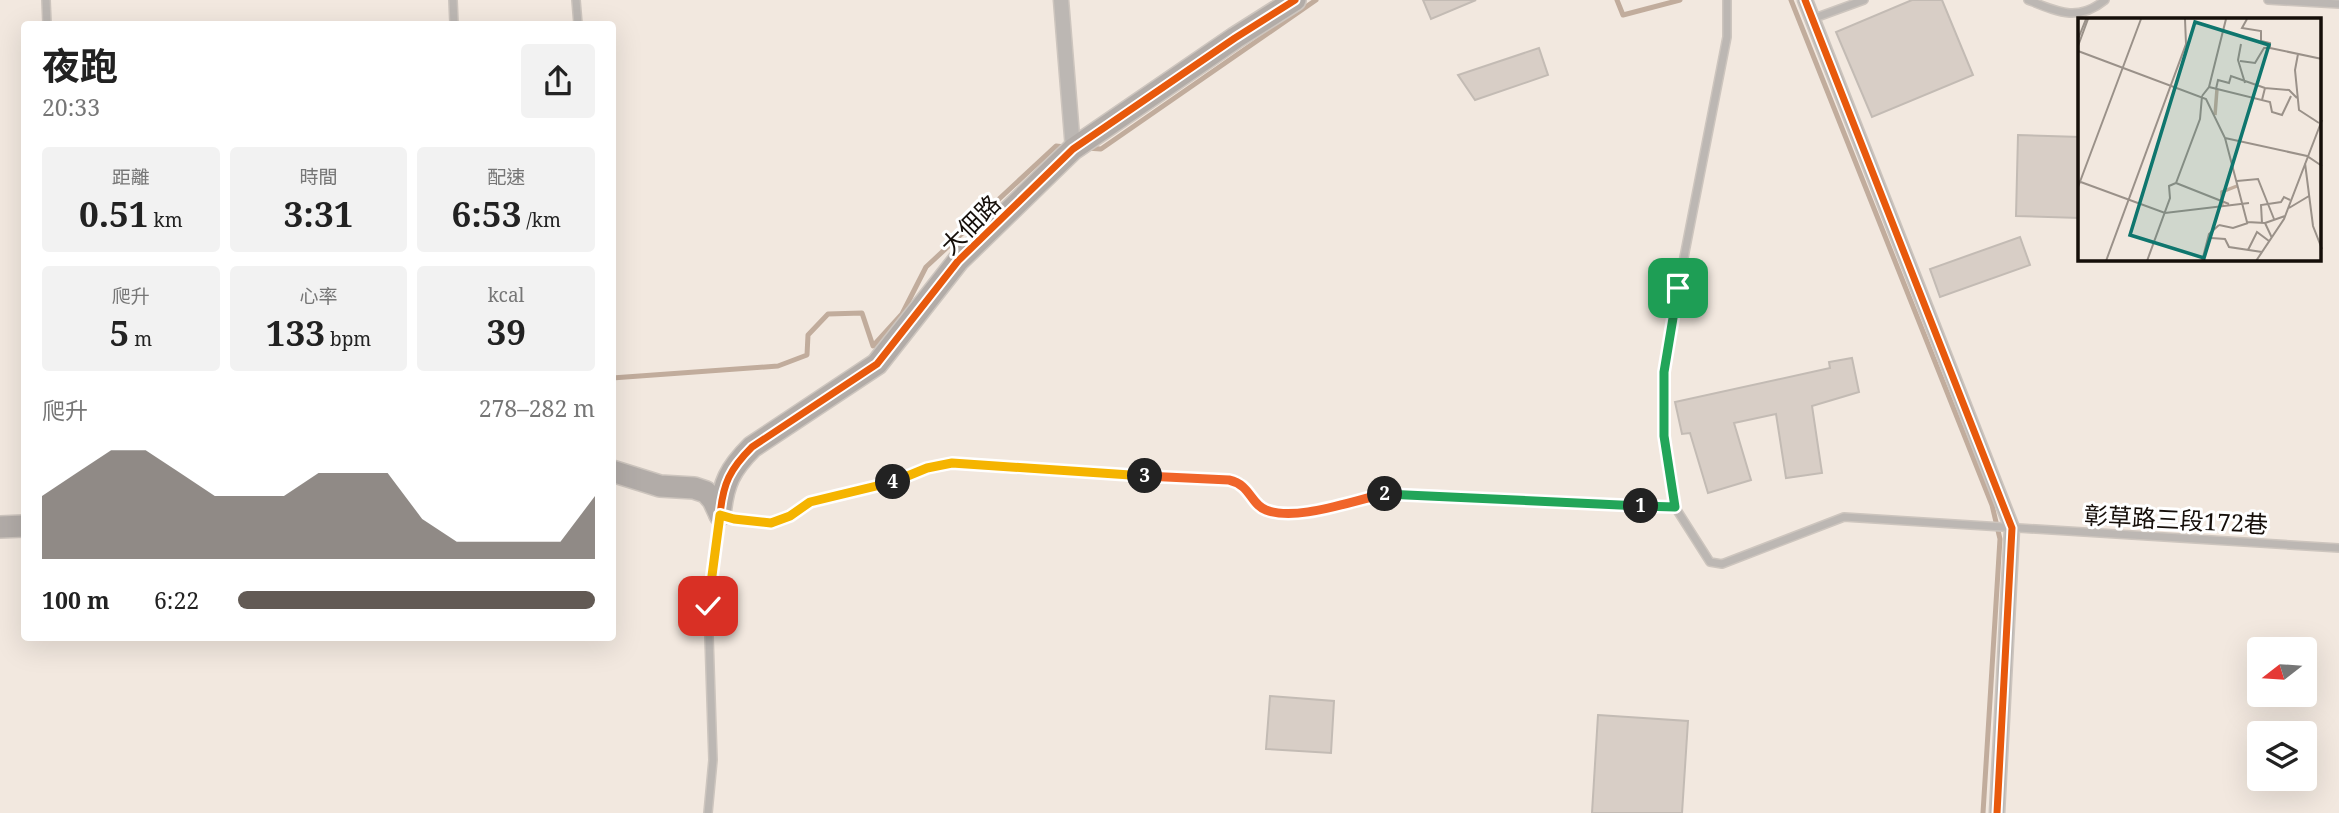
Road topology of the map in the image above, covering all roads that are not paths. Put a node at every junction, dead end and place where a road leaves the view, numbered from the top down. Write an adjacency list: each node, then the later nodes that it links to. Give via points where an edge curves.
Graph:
1 (46, 0): 14 (lane)
2 (453, 0): 15 (lane)
3 (576, 0): 16 (lane)
4 (1061, 0): 17 (street)
5 (1295, 0): 17 (street, 大佃路)
6 (1727, 0): 19 (lane, via 1727,37 1664,372 1664,436)
7 (1805, 0): 13 (street)
8 (1864, 0): 13 (lane)
9 (2028, 0): 10 (lane, via 2079,15)
10 (2105, 0)
11 (2268, 0): 12 (lane)
12 (2339, 4)
13 (1812, 19): 23 (street)
14 (47, 21)
15 (454, 21)
16 (578, 21)
17 (1073, 149): 20 (street, 大佃路, via 958,261 877,364 752,447 734,464 722,494)
18 (616, 472): 20 (street, via 660,486 706,492)
19 (1675, 507): 20 (lane, via 1385,494 1279,513 1263,509 1241,483 1229,480 952,463 810,502 771,523); 23 (lane, 彰草路三段172巷, via 1710,562 1721,564 1844,517)
20 (720, 515): 25 (lane, via 708,606 713,760)
21 (21, 526): 22 (street)
22 (0, 527)
23 (2012, 528): 24 (lane, 彰草路三段172巷); 26 (street)
24 (2339, 548)
25 (708, 813)
26 (1997, 813)

